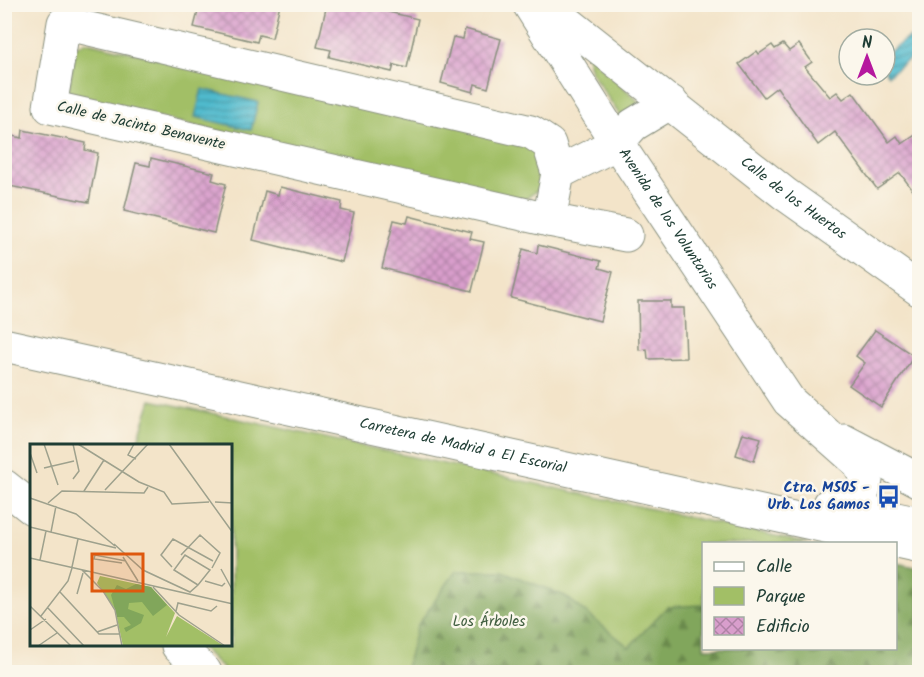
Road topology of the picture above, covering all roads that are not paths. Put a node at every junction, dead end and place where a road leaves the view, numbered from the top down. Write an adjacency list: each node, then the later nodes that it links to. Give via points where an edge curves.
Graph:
1 (529, 4): 6 (main road, Avenida de los Voluntarios)
2 (544, 4): 4 (main road, Calle de los Huertos)
3 (578, 4): 4 (main road, Calle de los Huertos)
4 (671, 102): 5 (main road, Calle de los Huertos); 6 (main road, via 633,125)
5 (705, 130): 8 (main road, via 665,128 647,141); 11 (main road, Calle de los Huertos, via 785,194)
6 (617, 143): 7 (main road); 8 (main road, Avenida de los Voluntarios)
7 (558, 173): 9 (main road, Calle de Jacinto Benavente); 9 (main road, Calle de Jacinto Benavente, via 549,144 531,132 64,23 50,107)
8 (640, 176): 14 (main road, Avenida de los Voluntarios, via 789,401)
9 (549, 220): 10 (main road, Calle de Jacinto Benavente)
10 (626, 236)
11 (920, 290)
12 (4, 326): 17 (main road, Carretera de Madrid a El Escorial)
13 (4, 345): 20 (main road, Carretera de Madrid a El Escorial)
14 (817, 427): 15 (main road, Avenida de los Voluntarios); 17 (main road, Avenida de los Voluntarios, via 860,464 866,480 859,496)
15 (920, 481)
16 (4, 486): 18 (main road)
17 (837, 505): 19 (main road, Carretera de Madrid a El Escorial)
18 (30, 506)
19 (920, 523)
20 (920, 547)
21 (180, 647): 22 (main road)
22 (205, 672)

